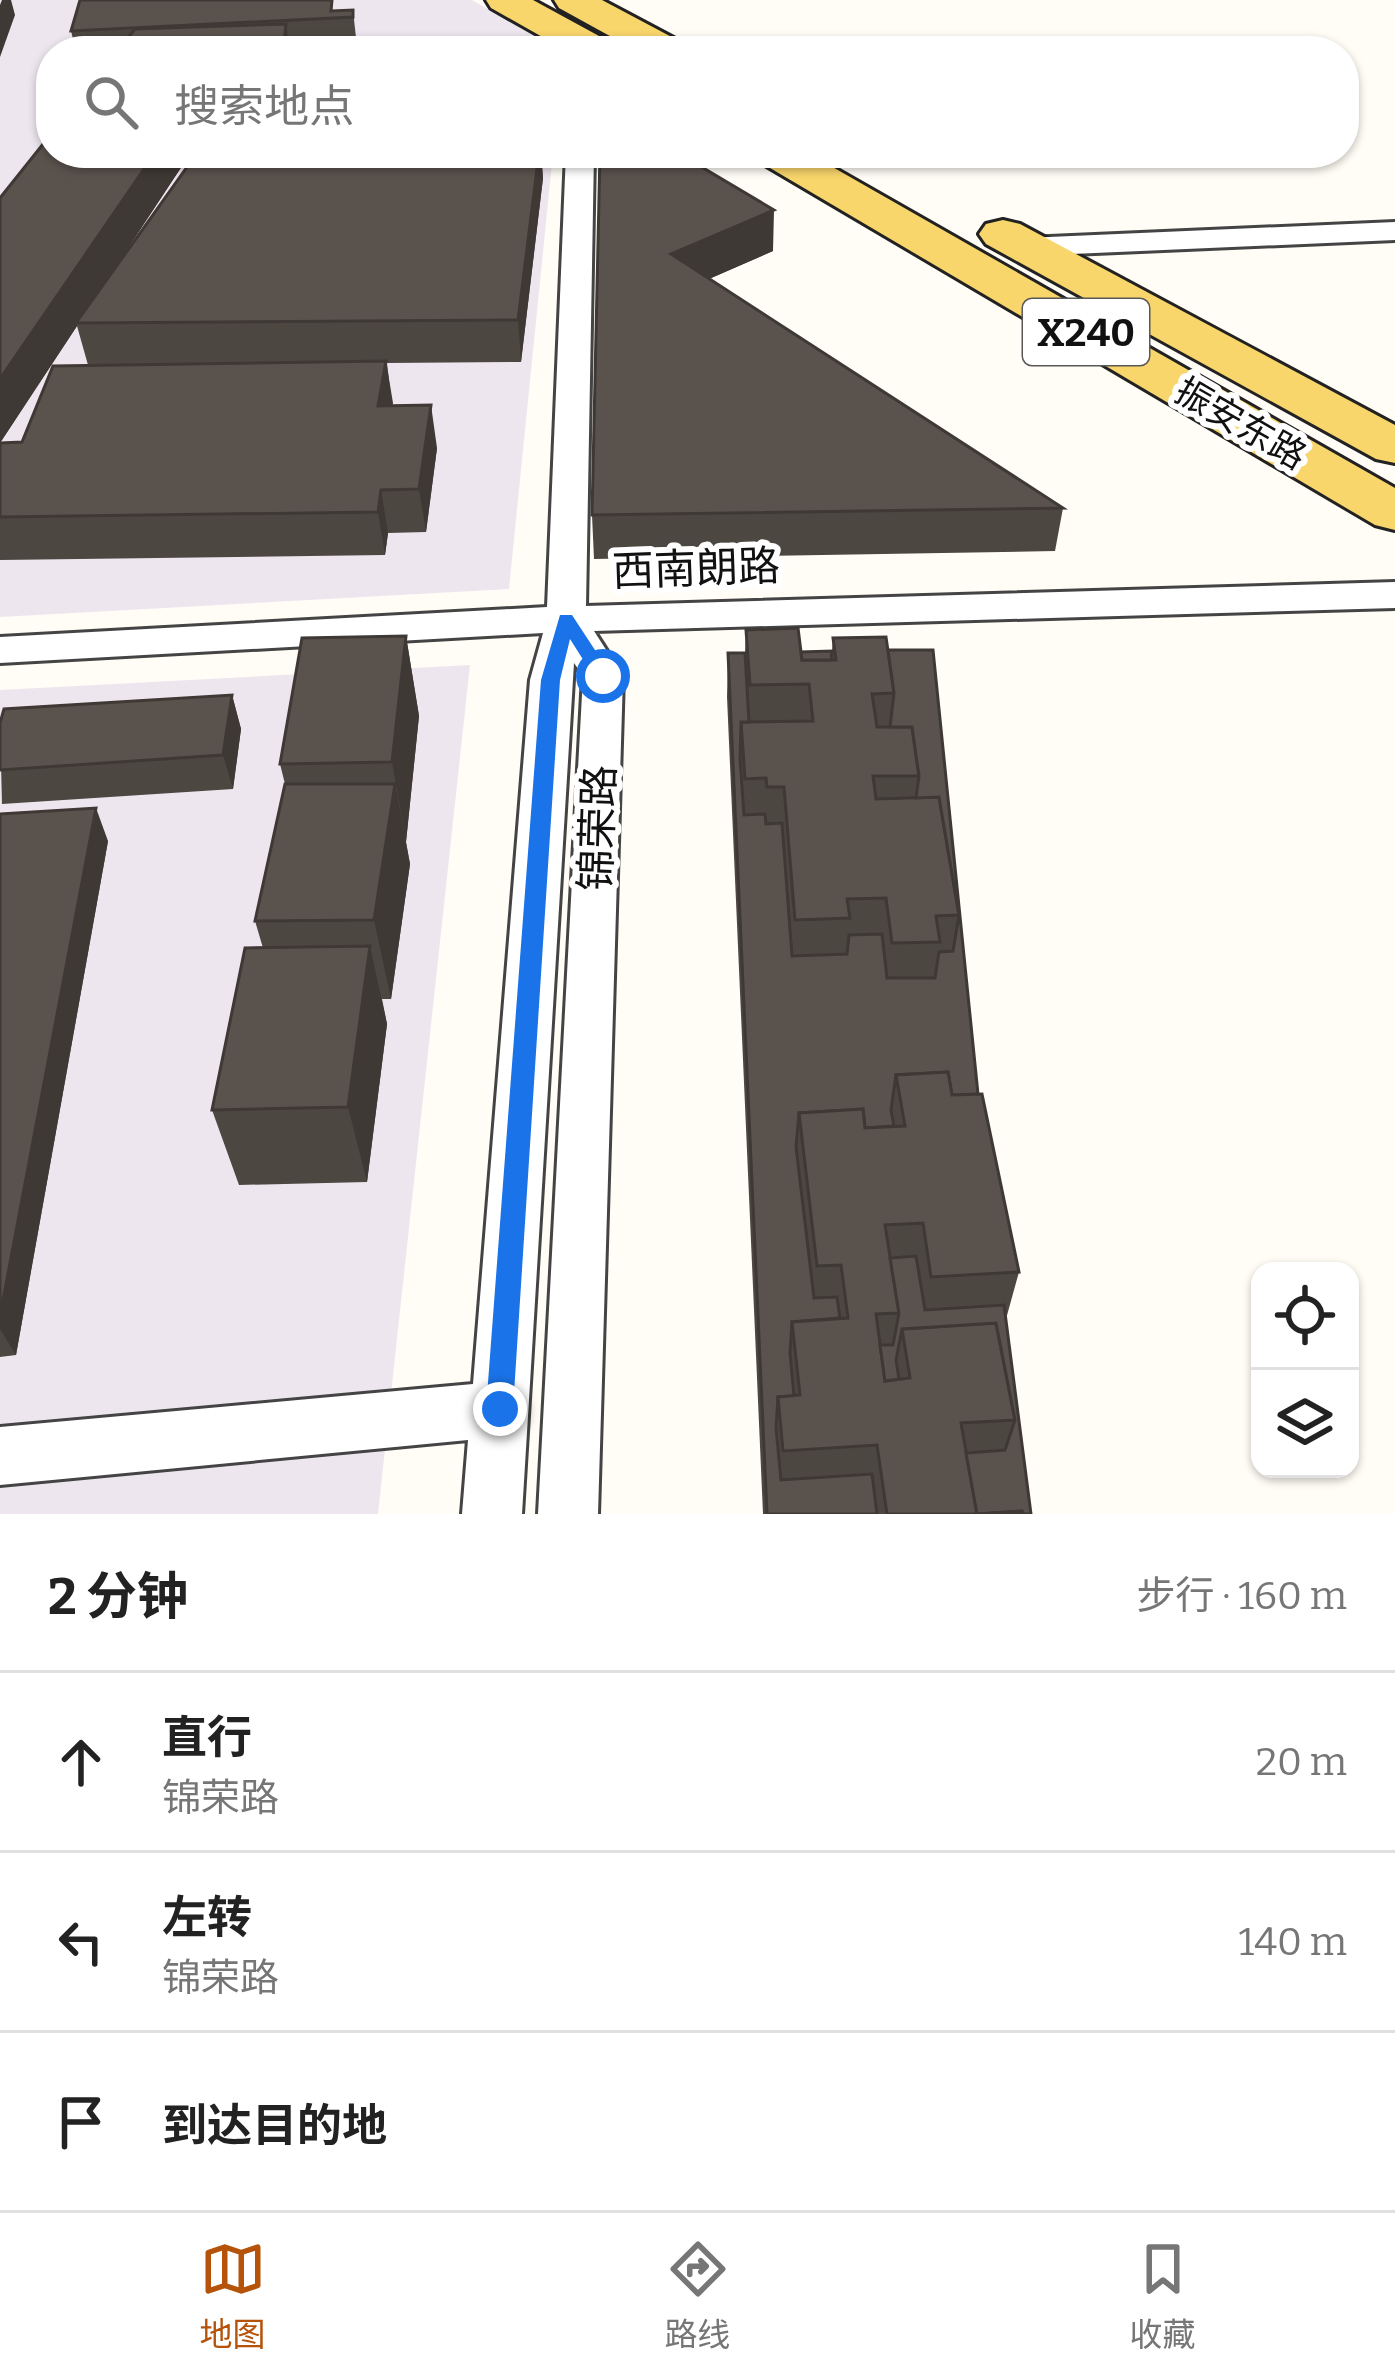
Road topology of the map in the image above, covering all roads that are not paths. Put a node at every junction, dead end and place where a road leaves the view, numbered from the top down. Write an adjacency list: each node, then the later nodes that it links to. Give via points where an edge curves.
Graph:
1 (505, 0): 3 (main road)
2 (573, 0): 4 (main road)
3 (569, 36)
4 (639, 36)
5 (580, 168): 13 (street)
6 (802, 168): 11 (main road, 振安东路 / X240)
7 (882, 168): 9 (main road, 振安东路 / X240)
8 (1395, 231): 9 (street)
9 (1026, 247): 10 (main road, 振安东路 / X240)
10 (1395, 447)
11 (1395, 512)
12 (1395, 596): 13 (street, 西南朗路)
13 (566, 619): 14 (street, 西南朗路); 15 (street, 锦荣路, via 550,680); 18 (street, 锦荣路, via 603,676)
14 (0, 650)
15 (500, 1409): 16 (street); 17 (street, 锦荣路)
16 (0, 1456)
17 (492, 1514)
18 (568, 1514)

